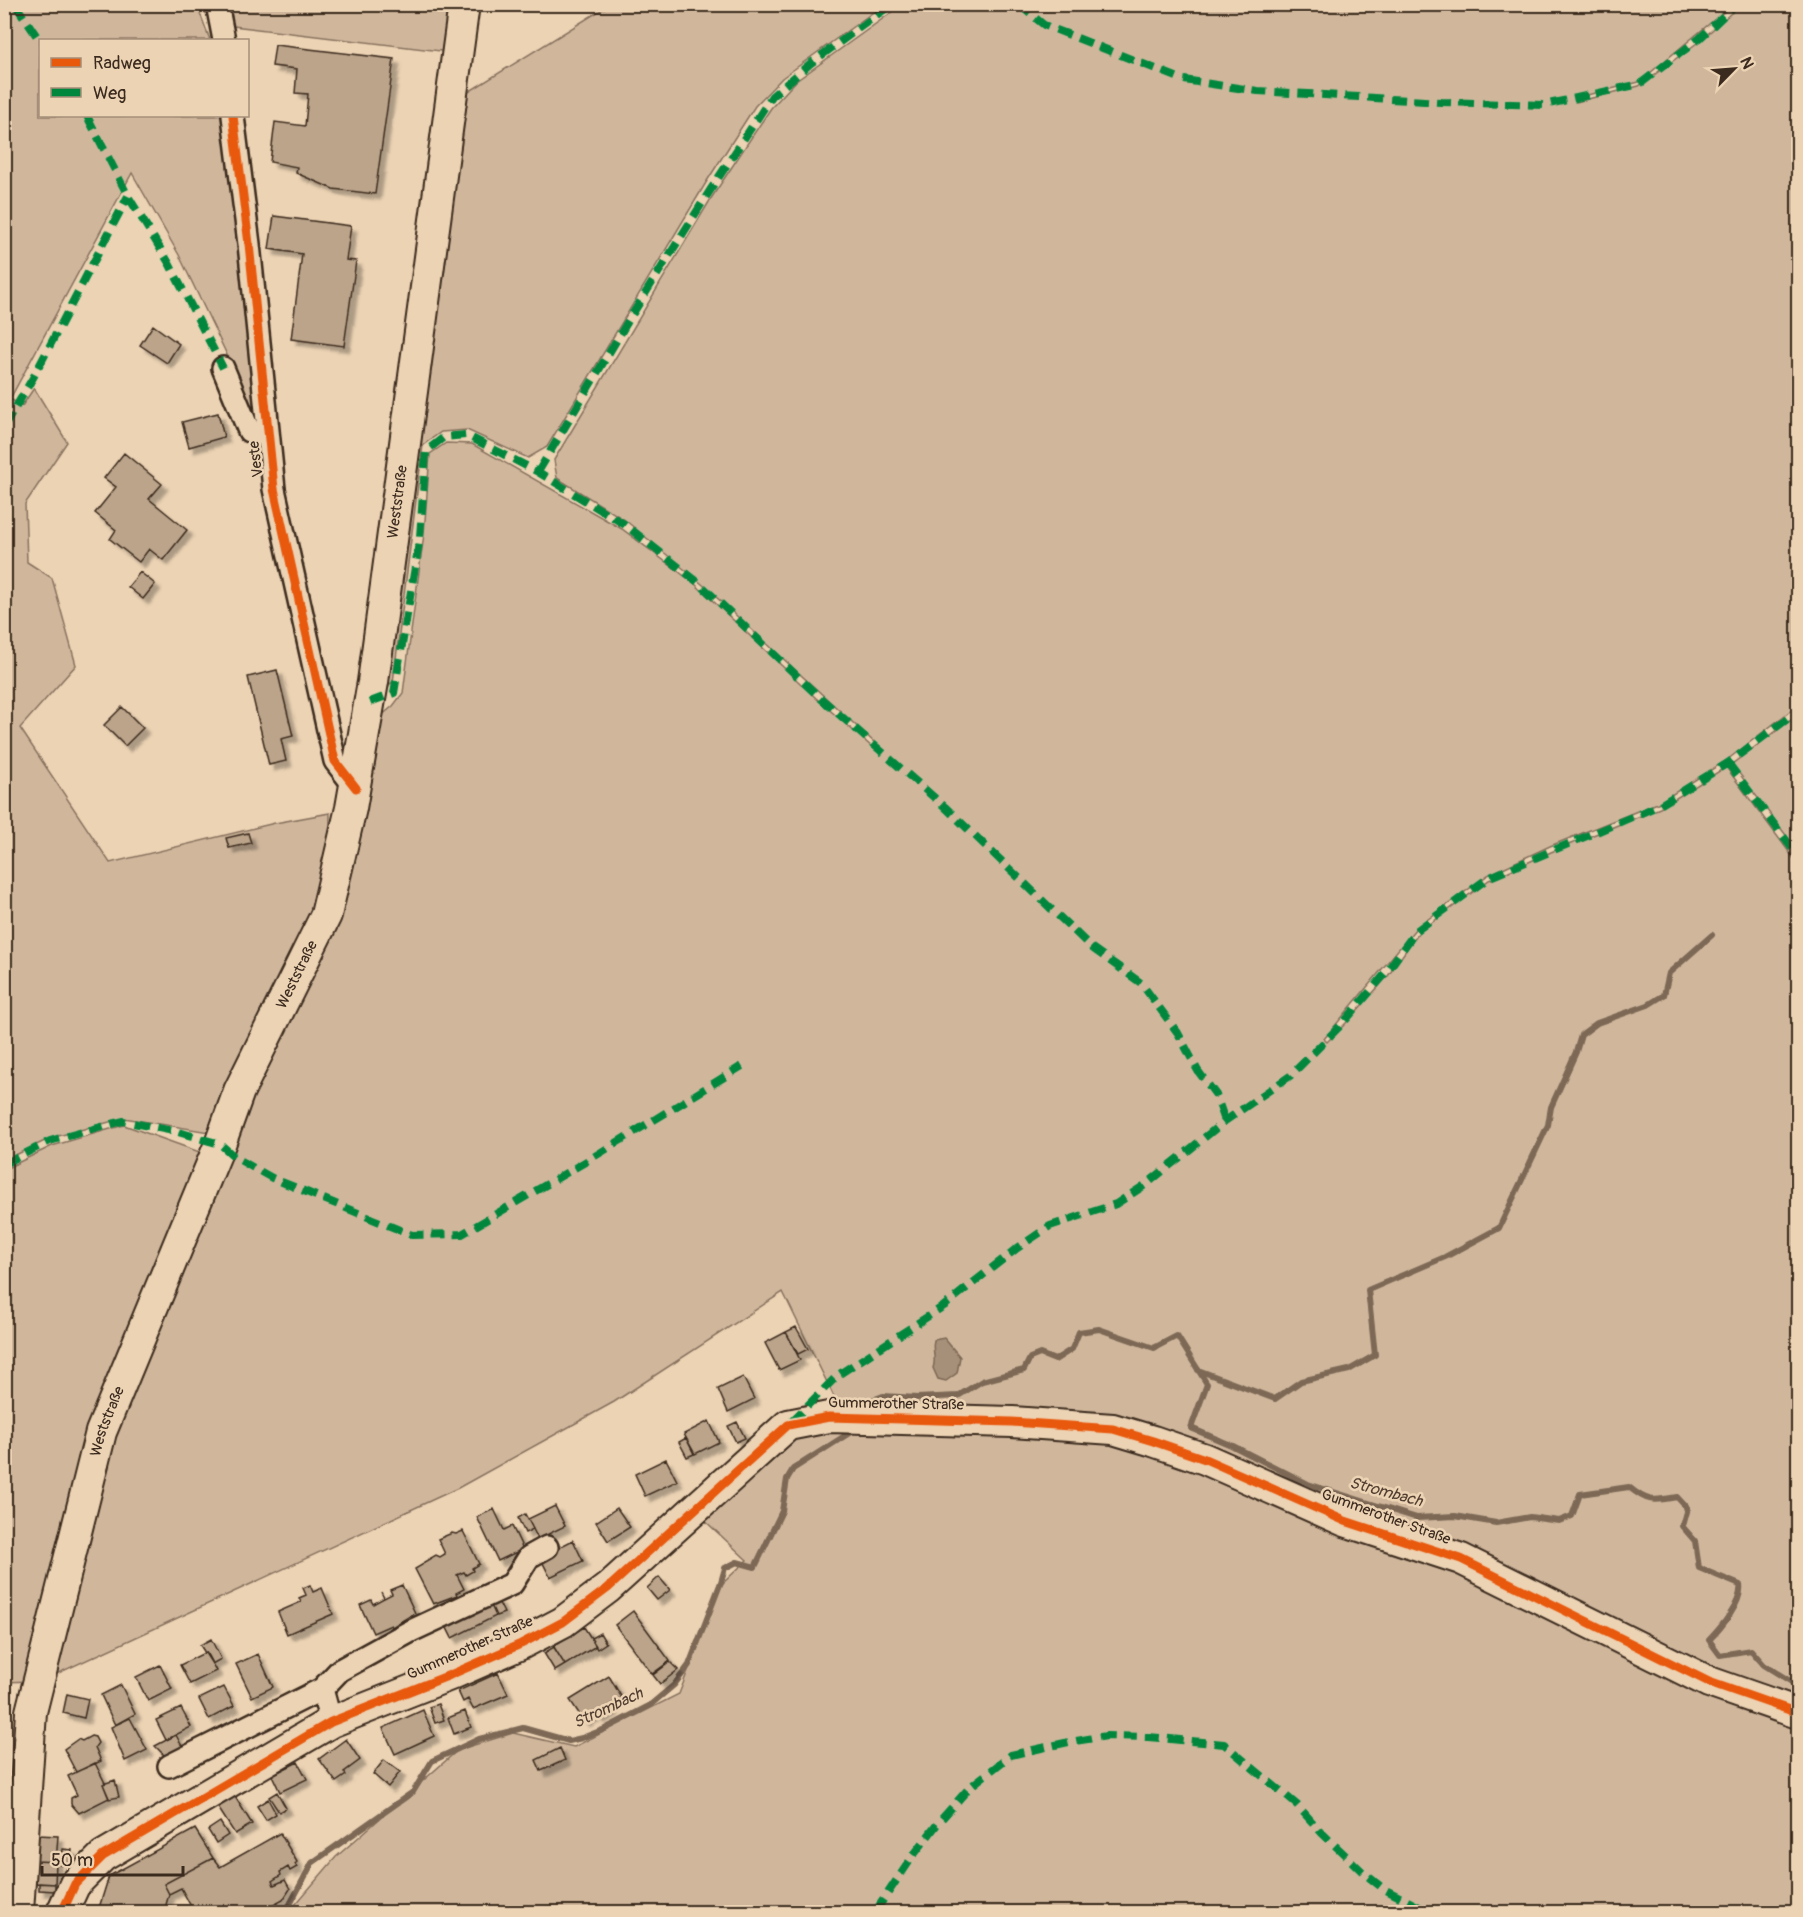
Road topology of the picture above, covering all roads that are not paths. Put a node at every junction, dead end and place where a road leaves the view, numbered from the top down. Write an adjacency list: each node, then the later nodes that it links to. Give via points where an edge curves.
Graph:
1 (217, 4): 3 (street)
2 (464, 4): 7 (main road, Weststraße, via 377,658)
3 (224, 39)
4 (233, 117): 6 (street, Veste)
5 (223, 368): 6 (street, via 249,431)
6 (268, 436): 7 (street, Veste, via 274,489 335,761)
7 (356, 788): 13 (main road, Weststraße, via 326,915 239,1091 101,1432 31,1712)
8 (547, 1547): 9 (street, via 529,1557 512,1584 411,1631 340,1670)
9 (322, 1689): 11 (street); 12 (street)
10 (1798, 1713): 11 (main road, Gummerother Straße, via 1709,1682 1461,1559 1345,1521 1205,1459 1153,1441 1113,1430 862,1416 788,1425 640,1560 563,1622 450,1675)
11 (331, 1722): 14 (main road, Gummerother Straße, via 102,1856 75,1884)
12 (169, 1766)
13 (18, 1912)
14 (62, 1912)

